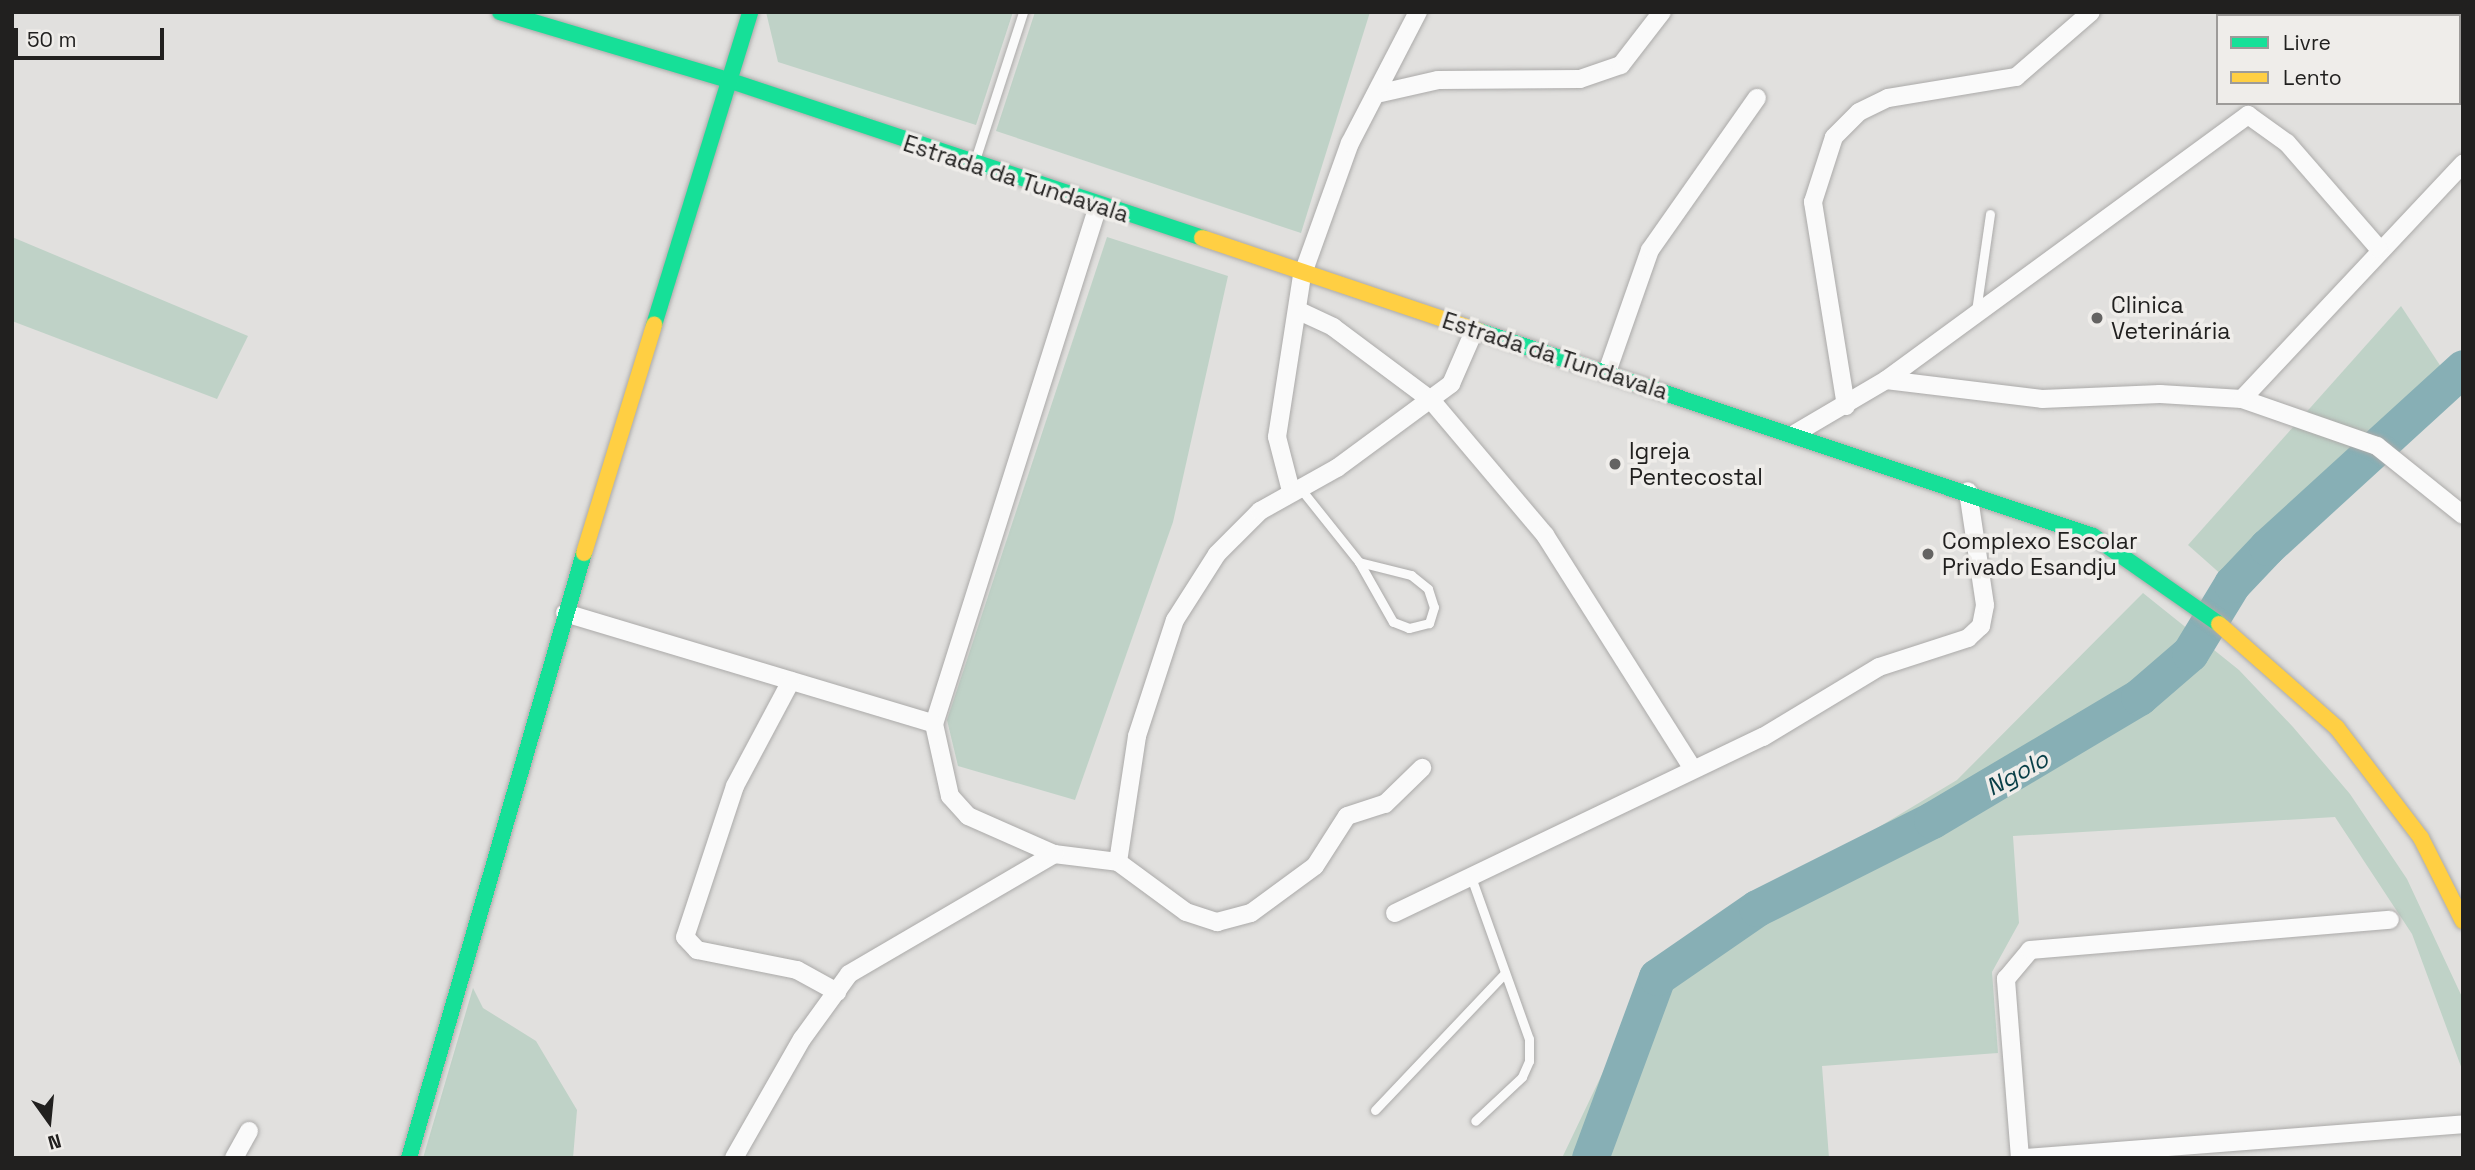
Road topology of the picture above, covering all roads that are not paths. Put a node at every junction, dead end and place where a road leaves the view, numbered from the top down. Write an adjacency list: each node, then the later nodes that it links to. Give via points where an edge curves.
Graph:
1 (500, 12): 7 (main road, Estrada da Tundavala)
2 (750, 12): 7 (main road)
3 (1023, 12): 11 (lane)
4 (1418, 12): 8 (street)
5 (1662, 12): 8 (street, via 1621,65 1580,79 1438,80)
6 (2091, 12): 23 (street, via 2016,77 1888,98 1859,112 1834,137 1813,202)
7 (731, 81): 11 (main road, Estrada da Tundavala); 29 (main road)
8 (1381, 93): 15 (street, via 1350,143)
9 (1757, 98): 19 (street, via 1650,250)
10 (2463, 164): 14 (street)
11 (974, 166): 12 (main road, Estrada da Tundavala)
12 (1098, 206): 15 (main road, Estrada da Tundavala); 31 (street)
13 (1990, 214): 17 (lane)
14 (2379, 249): 17 (street, via 2287,143 2248,116); 21 (street)
15 (1302, 276): 16 (street); 18 (main road, Estrada da Tundavala)
16 (1297, 310): 22 (street, via 1332,327); 25 (street, via 1276,437)
17 (1975, 317): 20 (street)
18 (1474, 331): 19 (main road, Estrada da Tundavala); 22 (street, via 1460,369)
19 (1607, 372): 24 (main road, Estrada da Tundavala)
20 (1886, 380): 21 (street, via 2042,400 2160,394); 23 (street)
21 (2242, 399): 27 (street, via 2377,446)
22 (1432, 400): 25 (street, via 1337,468); 33 (street, via 1545,535)
23 (1846, 407): 24 (street)
24 (1796, 433): 26 (main road, Estrada da Tundavala)
25 (1295, 489): 28 (lane); 35 (street, via 1217,554 1175,620 1137,736)
26 (1968, 491): 33 (street, via 1985,605 1981,626 1968,638 1879,667 1763,737); 39 (main road, Estrada da Tundavala, via 2093,536 2248,645 2328,718 2385,786 2421,838)
27 (2463, 515)
28 (1360, 562): 28 (lane, via 1411,575 1428,589 1434,607 1429,623 1409,628 1393,622)
29 (565, 613): 30 (street); 47 (main road)
30 (791, 681): 31 (street); 41 (street, via 735,786 685,937 697,950 797,970)
31 (934, 724): 34 (street, via 950,796 968,816)
32 (1422, 768): 35 (street, via 1385,804 1347,816 1315,866 1233,920 1186,912)
33 (1693, 769): 36 (street)
34 (1054, 853): 35 (street); 41 (street, via 862,961)
35 (1118, 862)
36 (1472, 877): 37 (street); 40 (lane)
37 (1395, 913)
38 (2389, 920): 49 (street, via 2030,950 2006,979)
39 (2463, 921)
40 (1504, 973): 42 (lane); 43 (lane, via 1529,1039 1530,1061 1522,1077)
41 (837, 992): 48 (street, via 796,1049)
42 (1375, 1110)
43 (1475, 1121)
44 (2463, 1124): 50 (street)
45 (249, 1131): 46 (street)
46 (234, 1158)
47 (409, 1158)
48 (734, 1158)
49 (2020, 1158)
50 (2025, 1158)

